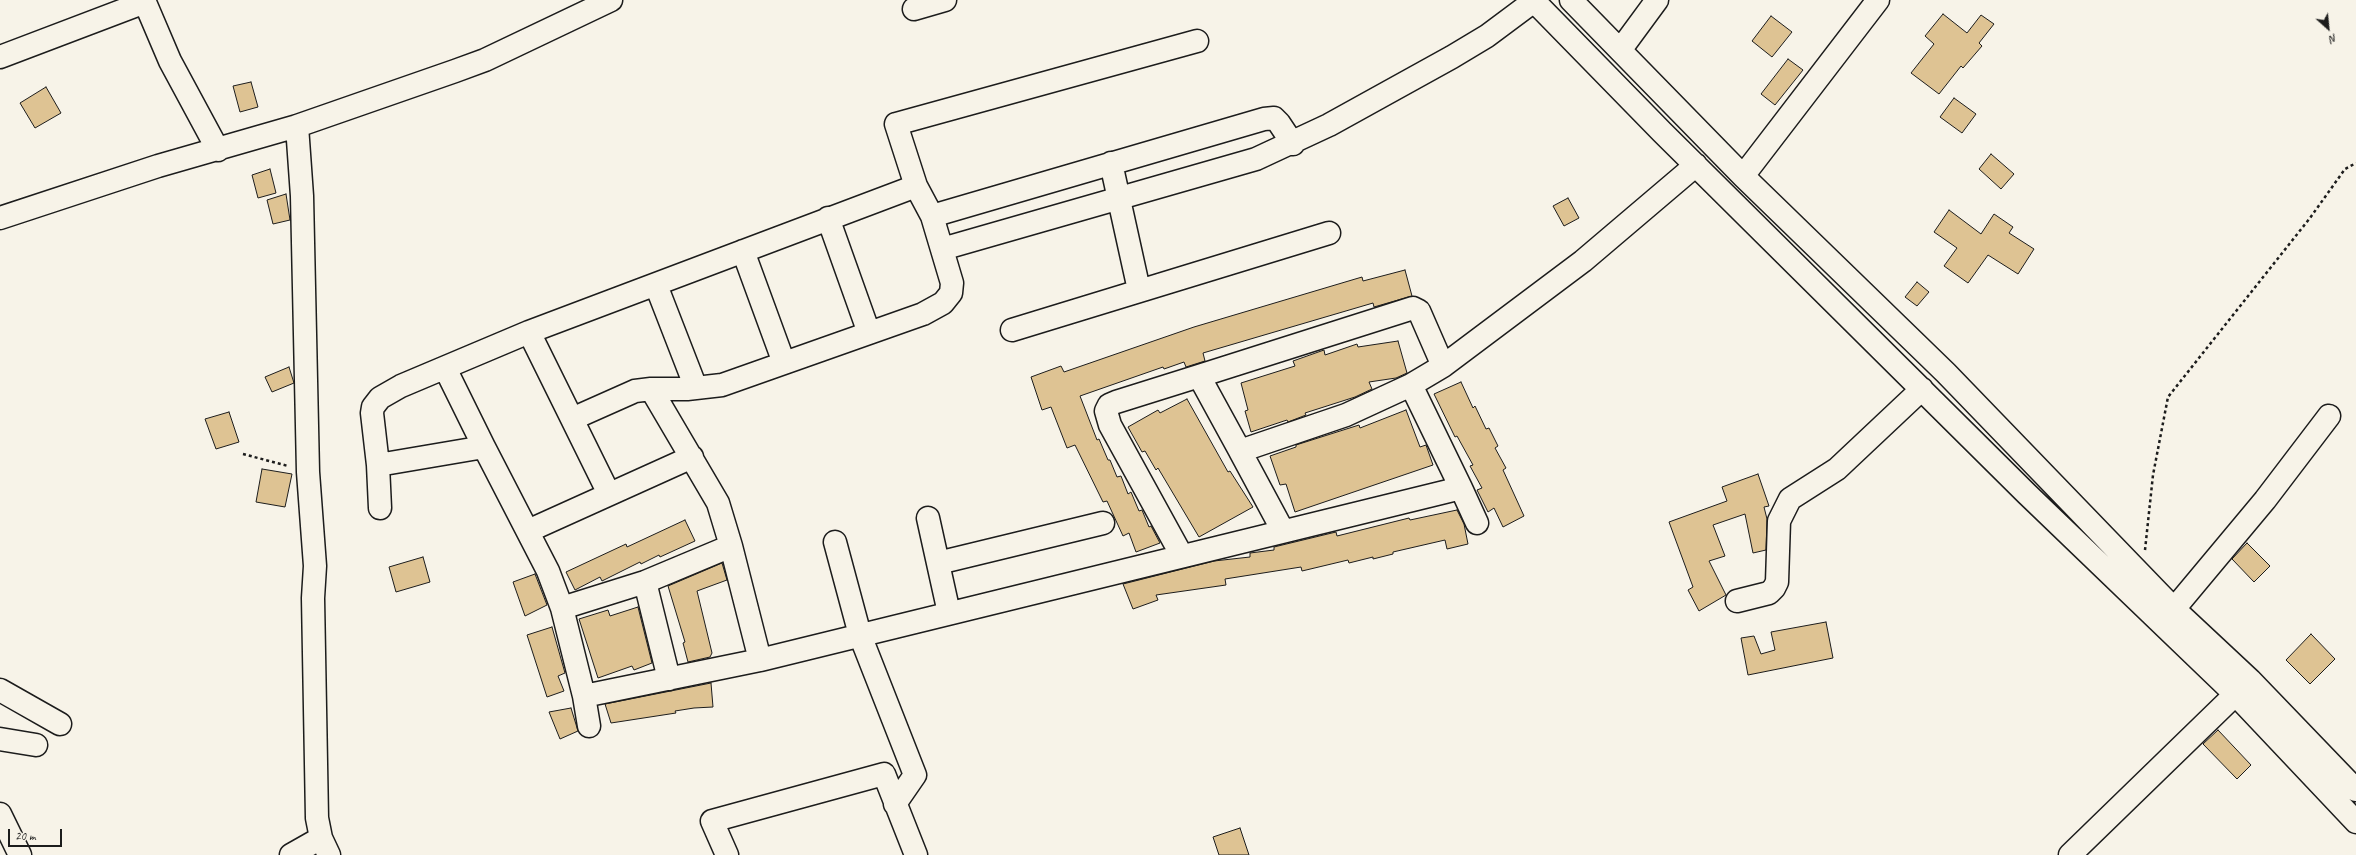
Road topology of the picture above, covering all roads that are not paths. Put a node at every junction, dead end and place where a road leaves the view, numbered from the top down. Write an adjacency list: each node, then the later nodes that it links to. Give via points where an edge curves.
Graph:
1 (611, 0): 12 (street, via 485,60)
2 (945, 0): 8 (street)
3 (1534, 0): 13 (street, via 1487,36 1452,57); 16 (street)
4 (1657, 0): 10 (street)
5 (1878, 0): 17 (street)
6 (145, 1): 11 (street); 14 (street, via 170,61)
7 (1578, 3): 10 (street)
8 (914, 9)
9 (1197, 41): 18 (street, via 896,124)
10 (1621, 50): 17 (street)
11 (0, 57)
12 (297, 126): 14 (street); 76 (street, via 302,196 308,472 315,566 313,598 317,818)
13 (1293, 144): 15 (street, via 1274,118 1264,119); 19 (street, via 1256,160)
14 (218, 150): 21 (street, via 158,166)
15 (1111, 163): 19 (street); 20 (street)
16 (1696, 165): 32 (street, via 1583,261); 38 (street)
17 (1743, 176): 60 (street, via 1946,373)
18 (916, 186): 20 (street); 22 (street)
19 (1118, 199): 24 (street); 27 (street)
20 (932, 216): 24 (street)
21 (0, 218)
22 (828, 218): 25 (street); 30 (street)
23 (1329, 233): 27 (street)
24 (942, 249): 30 (street, via 952,283 951,293 943,303 922,314)
25 (743, 251): 26 (street); 31 (street)
26 (656, 285): 29 (street); 36 (street)
27 (1139, 290): 28 (street)
28 (1012, 330)
29 (529, 332): 33 (street); 40 (street)
30 (869, 332): 31 (street)
31 (784, 363): 36 (street, via 722,385)
32 (1443, 366): 34 (street, via 1419,311 1413,308); 35 (street)
33 (445, 368): 41 (street); 44 (street, via 401,386 380,398 373,407)
34 (1199, 376): 42 (street); 55 (street, via 1116,402 1109,405 1106,411 1110,425)
35 (1411, 385): 42 (street, via 1346,415); 45 (street)
36 (696, 388): 37 (street)
37 (651, 389): 40 (street, via 622,396); 43 (street)
38 (1922, 389): 58 (street, via 1837,469 1790,499 1779,521 1778,582 1769,593); 65 (street, via 2027,494)
39 (2329, 416): 60 (street, via 2265,500)
40 (572, 418): 46 (street)
41 (484, 447): 44 (street); 51 (street)
42 (1240, 451): 52 (street)
43 (692, 457): 46 (street); 54 (street, via 718,503)
44 (378, 465): 47 (street)
45 (1461, 488): 49 (street); 52 (street)
46 (609, 494): 51 (street)
47 (380, 508)
48 (928, 518): 56 (street)
49 (1477, 522)
50 (1103, 523): 56 (street)
51 (528, 531): 59 (street)
52 (1284, 531): 55 (street)
53 (835, 542): 62 (street)
54 (731, 546): 57 (street); 63 (street)
55 (1182, 556): 61 (street)
56 (938, 563): 61 (street)
57 (646, 582): 59 (street); 64 (street)
58 (1737, 600)
59 (562, 608): 67 (street)
60 (2174, 609): 65 (street)
61 (949, 613): 62 (street)
62 (860, 635): 63 (street); 73 (street, via 915,775)
63 (760, 660): 64 (street)
64 (669, 679): 67 (street)
65 (2243, 688): 72 (street); 75 (street); 81 (street)
66 (0, 690): 68 (street)
67 (584, 696): 69 (street)
68 (60, 724)
69 (588, 726)
70 (0, 739): 71 (street)
71 (36, 745)
72 (2356, 790)
73 (895, 804): 79 (street, via 884,774 712,821); 80 (street)
74 (0, 814): 77 (street)
75 (2356, 822)
76 (325, 847): 78 (street)
77 (20, 855)
78 (291, 855)
79 (727, 855)
80 (916, 855)
81 (2070, 855)

